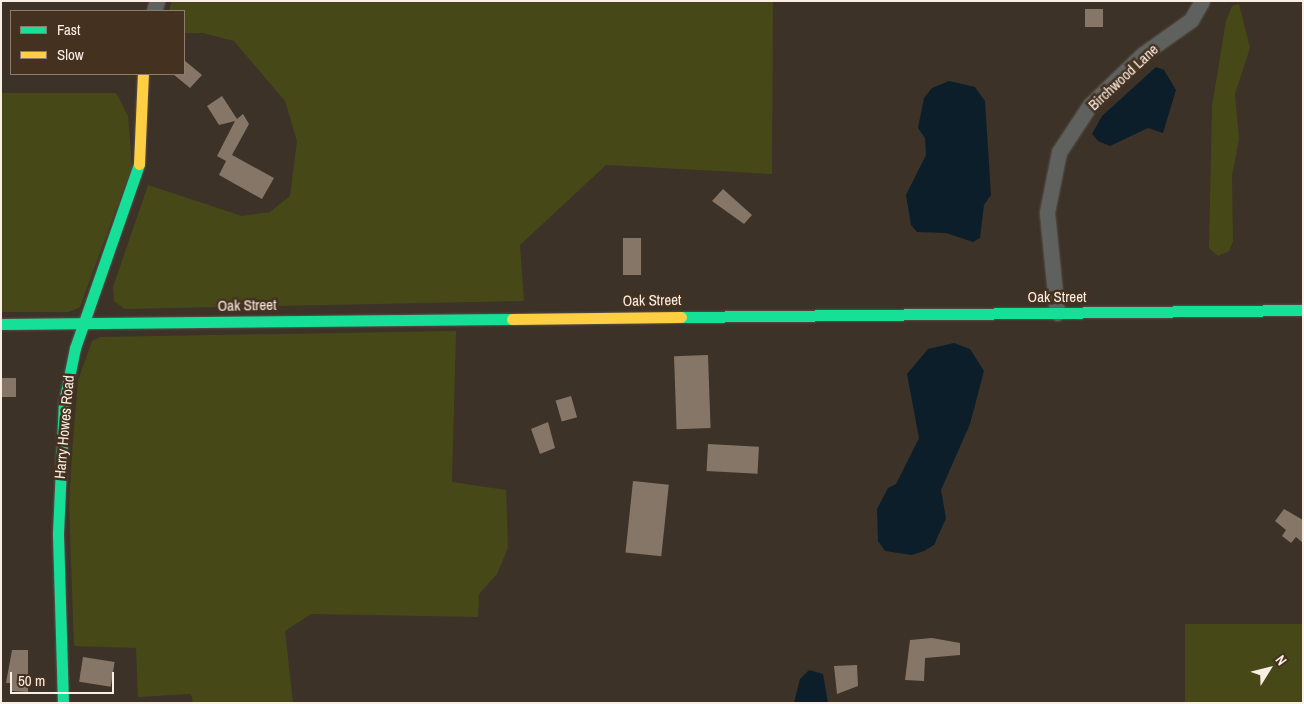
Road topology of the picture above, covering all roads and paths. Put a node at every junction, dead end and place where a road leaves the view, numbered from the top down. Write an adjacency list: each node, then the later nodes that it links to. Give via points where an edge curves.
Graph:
1 (1202, 1): 4 (street, Birchwood Lane, via 1191,20 1144,54 1090,105 1059,152 1047,212)
2 (143, 75): 5 (main road, Harry Howes Road, via 139,172)
3 (1303, 310): 4 (main road, Oak Street)
4 (1057, 312): 5 (main road, Oak Street)
5 (85, 322): 6 (main road, Oak Street); 7 (main road, Harry Howes Road, via 70,365 58,451)
6 (1, 324)
7 (62, 703)

